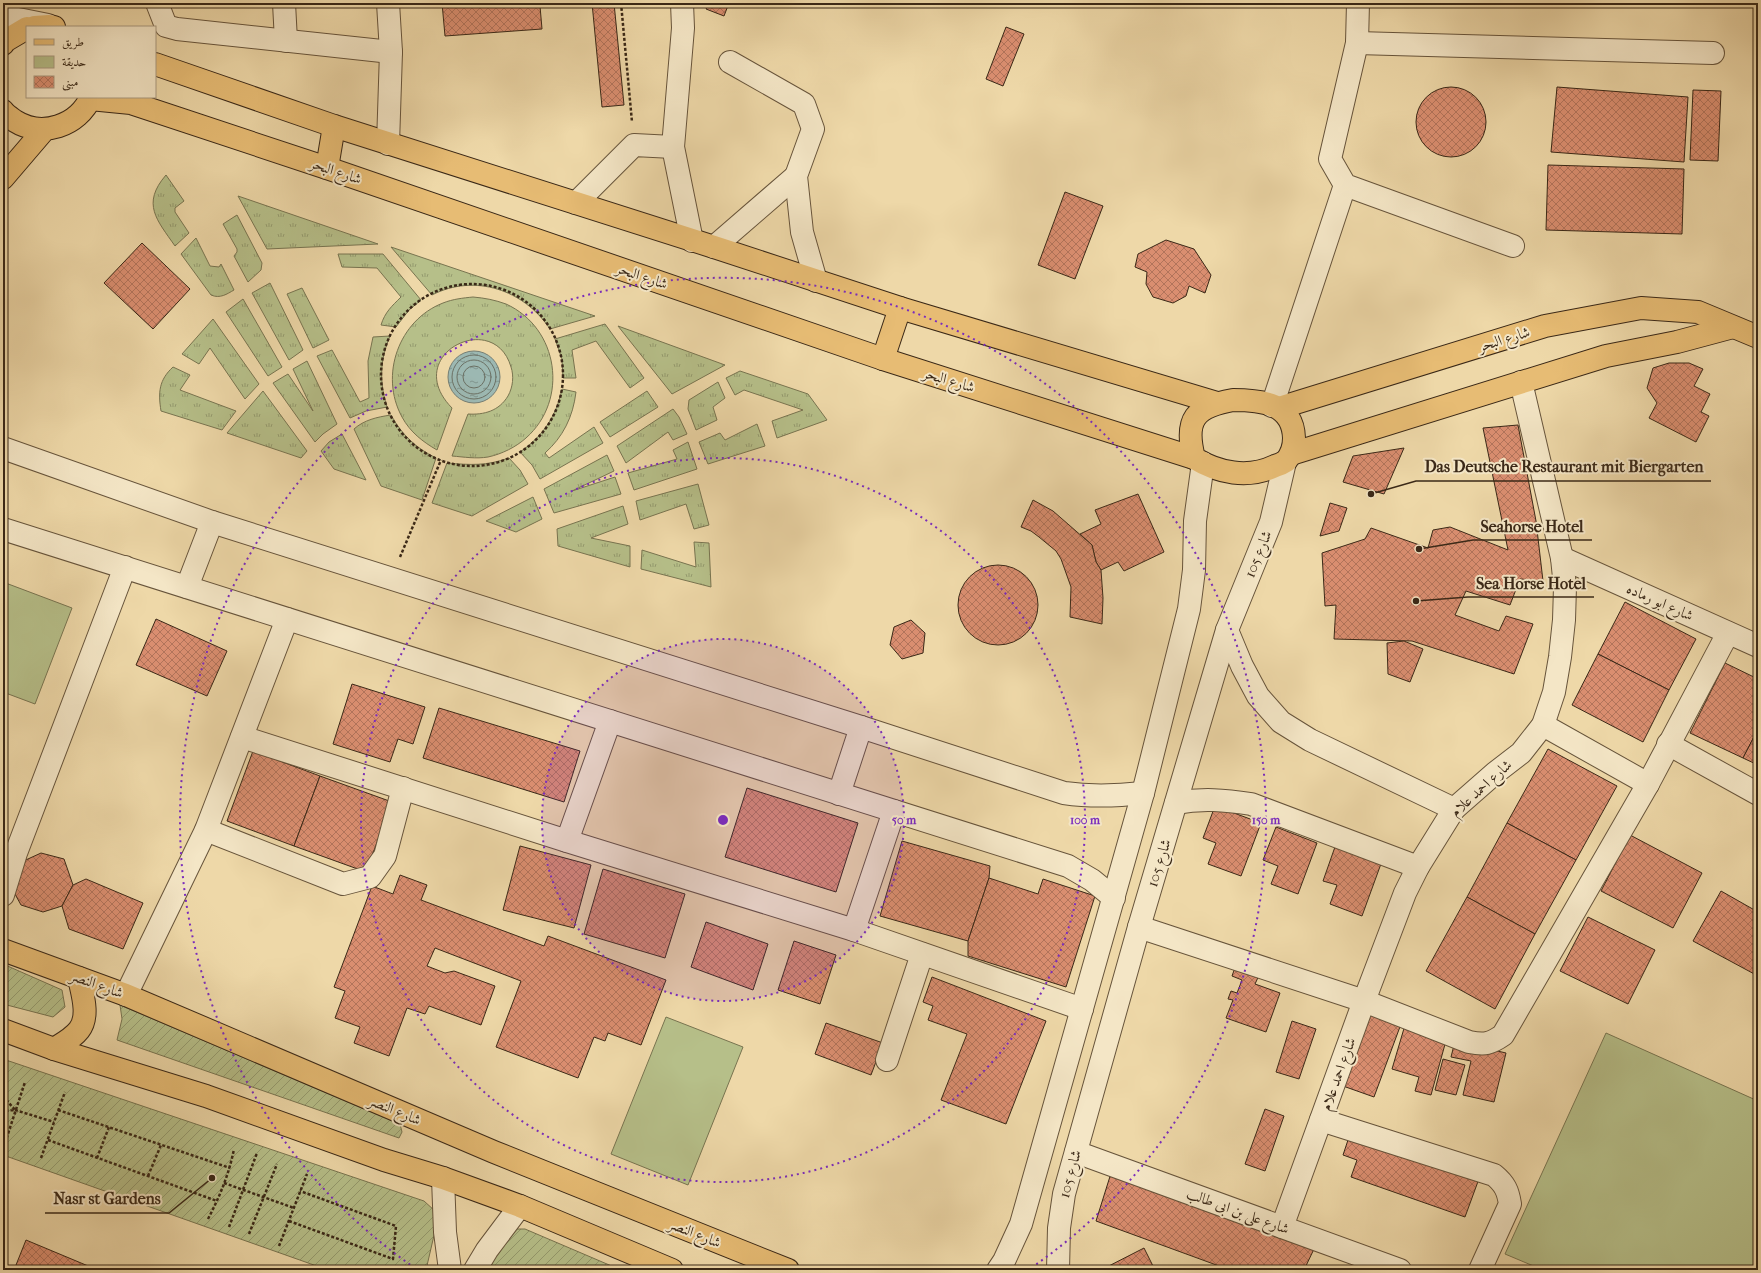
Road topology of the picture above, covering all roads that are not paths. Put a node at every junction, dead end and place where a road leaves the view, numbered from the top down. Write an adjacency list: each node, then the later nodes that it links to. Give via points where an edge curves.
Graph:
1 (157, 3): 9 (street, via 166,26)
2 (284, 3): 9 (street)
3 (388, 3): 12 (street)
4 (682, 3): 21 (street, via 683,28)
5 (1358, 3): 10 (street)
6 (3, 16): 7 (street)
7 (42, 26)
8 (26, 29): 11 (main road)
9 (286, 41): 12 (street)
10 (1357, 43): 13 (street); 25 (street, via 1330,160)
11 (3, 44)
12 (391, 52): 20 (street)
13 (1713, 53)
14 (730, 62): 23 (street, via 804,104 813,129)
15 (156, 64): 18 (main road)
16 (91, 98): 19 (main road, via 80,114 63,125); 22 (main road, شارع البحر, via 131,103)
17 (3, 111): 19 (main road, via 23,126)
18 (334, 126): 20 (main road); 22 (main road)
19 (44, 130): 24 (main road)
20 (388, 144): 26 (main road)
21 (673, 147): 26 (street, via 634,145); 27 (street)
22 (327, 168): 34 (main road, شارع البحر)
23 (796, 176): 29 (street); 30 (street, via 802,232)
24 (3, 178)
25 (1345, 185): 28 (street); 37 (street)
26 (576, 203): 27 (main road)
27 (692, 241): 29 (main road)
28 (1513, 246)
29 (714, 247): 30 (main road)
30 (816, 280): 31 (main road)
31 (900, 308): 34 (main road); 36 (main road)
32 (1733, 327): 33 (main road, شارع البحر); 35 (main road, via 1677,342 1606,356); 37 (main road, شارع البحر, via 1698,312 1641,308 1603,314 1545,326)
33 (1758, 337)
34 (883, 359): 40 (main road, شارع البحر)
35 (1521, 382): 39 (main road); 43 (street, شارع احمد علام)
36 (1217, 403): 37 (main road, via 1249,400); 40 (main road, via 1205,407 1195,416 1190,428 1190,441)
37 (1276, 407): 39 (main road, via 1288,417 1294,429 1294,442)
38 (3, 448): 41 (street)
39 (1288, 458): 40 (main road, via 1270,469 1236,474 1218,470); 47 (street, شارع 105, via 1271,522)
40 (1198, 460): 57 (street, via 1194,570 1189,609)
41 (212, 522): 45 (street); 52 (street)
42 (3, 529): 44 (street)
43 (1562, 558): 48 (street, شارع ابو رماده); 51 (street, شارع احمد علام, via 1565,587 1560,657 1554,692)
44 (125, 567): 45 (street); 65 (street)
45 (187, 587): 46 (street)
46 (287, 619): 50 (street); 53 (street)
47 (1227, 630): 60 (street, شارع 105); 61 (street, via 1258,696 1281,722 1310,740)
48 (1728, 633): 49 (street, شارع ابو رماده); 54 (street)
49 (1758, 646)
50 (610, 721): 58 (street); 64 (street)
51 (1542, 725): 55 (street); 61 (street, شارع احمد علام, via 1521,753)
52 (861, 727): 57 (street, via 1064,793 1117,796); 58 (street)
53 (242, 737): 56 (street); 63 (street)
54 (1668, 744): 55 (street); 59 (street)
55 (1648, 784): 75 (street, via 1503,1035 1493,1042 1469,1042)
56 (403, 788): 63 (street, via 385,856 370,877 343,884); 64 (street)
57 (1143, 793): 68 (street)
58 (839, 794): 62 (street)
59 (1758, 794)
60 (1176, 803): 66 (street, via 1198,799 1251,804); 69 (street, شارع 105)
61 (1454, 809): 66 (street, شارع احمد علام)
62 (894, 811): 68 (street, via 1068,866 1092,880); 70 (street)
63 (206, 830): 74 (street)
64 (567, 841): 70 (street)
65 (9, 857): 67 (street)
66 (1418, 867): 75 (street, شارع احمد علام, via 1405,893)
67 (3, 895)
68 (1114, 898): 76 (street)
69 (1139, 927): 75 (street); 81 (street, شارع 105)
70 (854, 930): 72 (street)
71 (3, 950): 73 (main road, شارع النصر)
72 (922, 954): 76 (street); 79 (street)
73 (79, 978): 74 (main road, شارع النصر); 78 (main road, via 85,1010 80,1030)
74 (126, 995): 88 (main road, شارع النصر, via 494,1152)
75 (1364, 1001): 80 (street, شارع احمد علام)
76 (1082, 1009): 89 (street, via 1021,1224)
77 (3, 1030): 78 (main road)
78 (54, 1049): 82 (main road, via 206,1096 384,1160)
79 (887, 1060)
80 (1321, 1120): 84 (street, شارع احمد علام); 92 (street, via 1494,1175 1503,1182 1510,1204)
81 (1076, 1152): 84 (street, شارع على بن ابى طالب); 90 (street, شارع 105, via 1064,1194 1059,1228)
82 (444, 1178): 83 (main road); 85 (street, via 445,1232)
83 (520, 1206): 86 (street); 87 (main road)
84 (1282, 1227): 91 (street, شارع على بن ابى طالب)
85 (450, 1270)
86 (475, 1270)
87 (672, 1270)
88 (788, 1270)
89 (998, 1270)
90 (1058, 1270)
91 (1400, 1270)
92 (1480, 1270)

